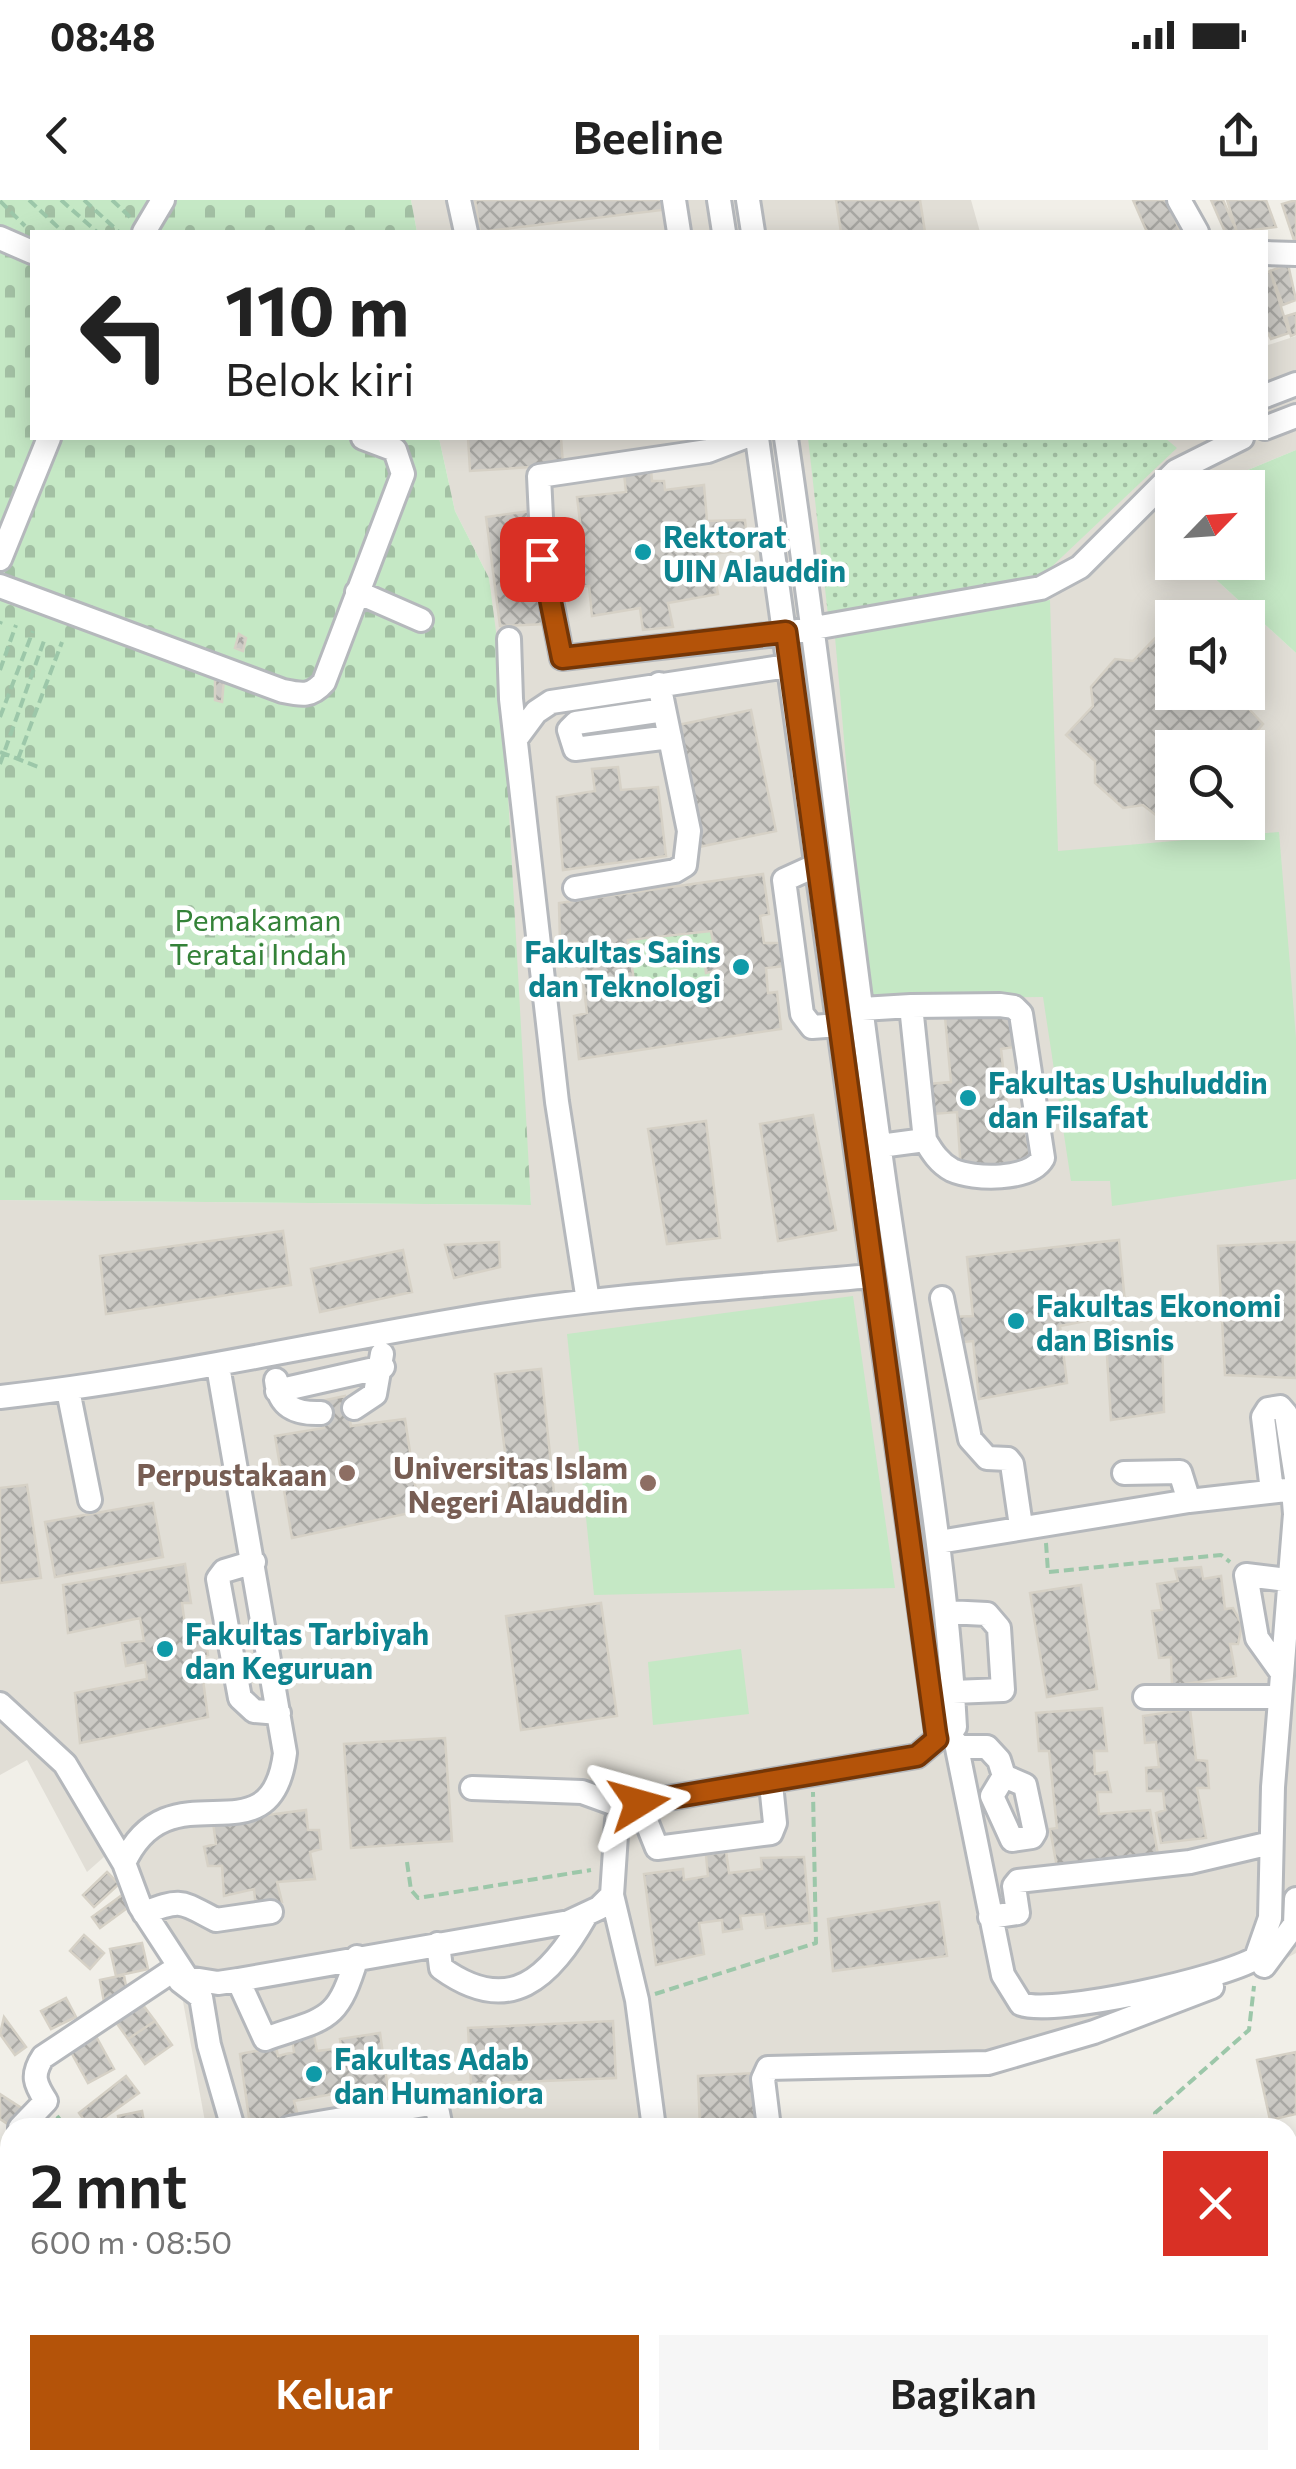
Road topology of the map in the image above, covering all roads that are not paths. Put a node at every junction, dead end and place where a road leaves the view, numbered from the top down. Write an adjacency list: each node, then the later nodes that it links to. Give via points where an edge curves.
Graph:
1 (162, 200): 7 (street)
2 (459, 200): 8 (street)
3 (674, 200): 9 (street)
4 (719, 200): 10 (street)
5 (748, 200): 11 (street)
6 (1179, 200): 12 (street)
7 (145, 230)
8 (466, 230)
9 (678, 230)
10 (724, 230)
11 (753, 230)
12 (1196, 230)
13 (0, 238): 14 (street)
14 (30, 251)
15 (1268, 253): 16 (street)
16 (1296, 254)
17 (1296, 384): 18 (street)
18 (1268, 395)
19 (1296, 416): 20 (street)
20 (1268, 427)
21 (47, 440): 27 (street)
22 (368, 440): 29 (street, via 395,450 403,474)
23 (757, 440): 32 (street)
24 (786, 440): 31 (street)
25 (1238, 440): 31 (street, via 1159,484 1063,578 1013,596)
26 (707, 444): 32 (street, via 539,476 542,559 558,653 566,659)
27 (0, 559)
28 (0, 586): 29 (street, via 304,696 324,682)
29 (357, 592): 30 (street)
30 (422, 620)
31 (815, 628): 32 (street); 42 (street)
32 (786, 632): 34 (street)
33 (509, 640): 38 (street)
34 (788, 666): 35 (street); 39 (street)
35 (659, 684): 36 (street); 38 (street, via 551,702)
36 (664, 710): 37 (street); 37 (street, via 576,723 568,739 576,749)
37 (670, 737): 40 (street, via 689,830 686,865)
38 (516, 740): 48 (street, via 556,1102)
39 (817, 865): 43 (street); 43 (street, via 784,880 784,901 802,1014 812,1027)
40 (575, 888)
41 (910, 1006): 42 (street); 44 (street); 44 (street, via 1000,1005 1021,1014 1043,1158 1028,1171 966,1175 936,1158)
42 (862, 1009): 45 (street)
43 (839, 1024): 46 (street)
44 (925, 1140): 45 (street)
45 (880, 1146): 65 (street)
46 (872, 1276): 48 (street); 75 (street)
47 (942, 1298): 64 (street, via 970,1439 987,1458 1012,1464)
48 (588, 1301): 49 (street)
49 (382, 1335): 50 (street); 52 (street)
50 (273, 1356): 51 (street); 54 (street)
51 (218, 1366): 53 (street); 66 (street)
52 (383, 1367): 54 (street); 57 (street, via 374,1394)
53 (68, 1390): 55 (street); 61 (street)
54 (277, 1391): 58 (street, via 293,1410)
55 (0, 1398)
56 (1290, 1400): 60 (street, via 1263,1418)
57 (354, 1408)
58 (321, 1412)
59 (1124, 1473): 62 (street, via 1176,1470)
60 (1287, 1482): 62 (street); 63 (street)
61 (90, 1500)
62 (1189, 1501): 64 (street)
63 (1296, 1514): 67 (street)
64 (1033, 1525): 65 (street)
65 (939, 1542): 68 (street)
66 (254, 1562): 74 (street); 74 (street, via 218,1579 240,1698 248,1708)
67 (1287, 1580): 69 (street); 69 (street, via 1246,1575 1257,1638)
68 (947, 1612): 70 (street); 70 (street, via 987,1614 999,1628 1004,1690)
69 (1282, 1673): 71 (street)
70 (953, 1692): 75 (street)
71 (1280, 1697): 72 (street); 80 (street)
72 (1145, 1698)
73 (0, 1704): 81 (street, via 65,1764)
74 (279, 1713): 81 (street, via 284,1753 274,1796 247,1810 155,1822)
75 (948, 1738): 76 (street, via 987,1747); 77 (street, via 917,1756); 87 (street)
76 (1004, 1776)
77 (771, 1784): 79 (street); 79 (street, via 770,1834 657,1848)
78 (472, 1788): 79 (street, via 582,1792)
79 (634, 1806): 82 (street, via 617,1820)
80 (1271, 1844): 87 (street, via 1190,1862 1018,1881 1018,1914); 87 (street, via 1270,1918 1261,1953 1221,1975 1090,2001 1026,2006 1010,1990)
81 (124, 1863): 85 (street)
82 (612, 1895): 86 (street); 96 (street)
83 (1296, 1900): 97 (street, via 1295,1924 1255,1971 1094,2032 988,2063 768,2068)
84 (271, 1912): 85 (street, via 216,1920 173,1901)
85 (141, 1916): 90 (street); 91 (street, via 188,1978)
86 (586, 1916): 88 (street); 88 (street, via 549,1971 510,1988 469,1988 441,1968)
87 (990, 1917)
88 (438, 1944): 89 (street)
89 (357, 1957): 91 (street); 91 (street, via 338,2008 265,2038)
90 (169, 1972): 92 (street, via 52,2048 35,2071 46,2101); 93 (street, via 201,1996)
91 (238, 1980)
92 (30, 2118)
93 (230, 2118)
94 (348, 2118): 95 (street, via 436,2103)
95 (438, 2118)
96 (653, 2118)
97 (768, 2118)

